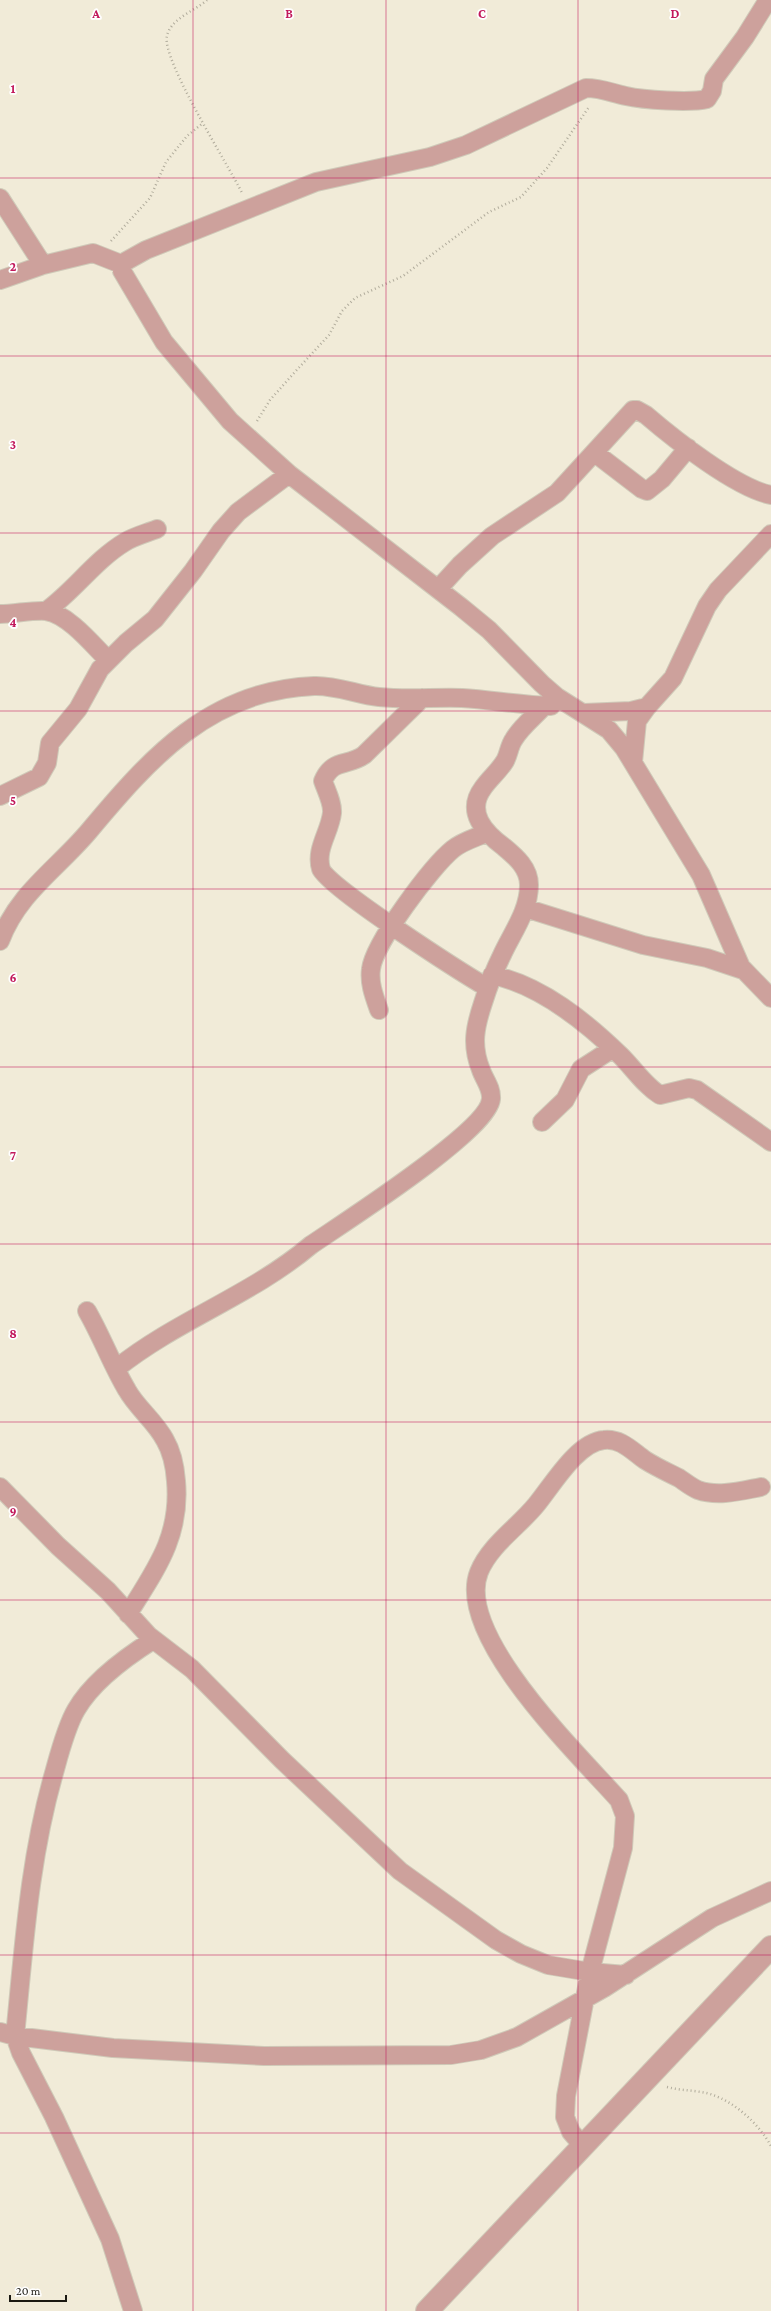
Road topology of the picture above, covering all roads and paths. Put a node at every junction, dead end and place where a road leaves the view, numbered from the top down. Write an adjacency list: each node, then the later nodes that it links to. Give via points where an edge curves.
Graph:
1 (207, 0): 4 (path, via 178,21 166,37 174,66)
2 (768, 0): 3 (street, via 714,79 712,91 707,99 645,99)
3 (600, 88): 6 (street, via 586,88 571,94 493,134 430,158 316,182); 11 (path, via 546,168 521,197 489,212 404,276 355,298 342,311 329,335 270,400)
4 (203, 123): 6 (path); 7 (path, via 187,136 166,162 150,198 111,240)
5 (0, 198): 9 (street)
6 (249, 208): 8 (street, via 146,250)
7 (101, 255): 8 (street); 9 (street, via 93,253)
8 (121, 264): 11 (street, via 122,271 164,342 214,403)
9 (43, 265): 10 (street)
10 (0, 280)
11 (247, 436): 14 (street)
12 (688, 448): 13 (street, via 662,479 647,491); 13 (street, via 637,410 628,414); 15 (street, via 748,487)
13 (595, 453): 18 (street, via 557,493 492,536)
14 (289, 474): 18 (street); 21 (street, via 238,512 155,619)
15 (771, 495)
16 (157, 529): 19 (street, via 126,541 81,579 62,600)
17 (771, 534): 24 (street, via 718,590 707,606 674,678)
18 (438, 589): 25 (street, via 489,630 532,676 557,697)
19 (46, 611): 20 (street); 21 (street, via 57,614)
20 (0, 614)
21 (108, 660): 27 (street, via 100,669 78,709 50,743 44,771 33,781)
22 (422, 698): 23 (street, via 462,698); 30 (street, via 364,755 336,764 323,781 332,813 320,851 322,871 341,888); 31 (street, via 379,697 316,686 279,690 241,701 183,733 139,772 80,842 33,887 6,924)
23 (544, 706): 25 (street); 28 (street, via 518,733 509,747 505,761 477,798 478,822)
24 (647, 707): 25 (street, via 631,710); 26 (street, via 637,721)
25 (579, 710): 26 (street, via 609,730)
26 (633, 762): 32 (street, via 701,875)
27 (0, 796)
28 (486, 833): 29 (street, via 514,856 528,872 529,886); 30 (street, via 452,850)
29 (525, 908): 32 (street, via 643,945 707,958); 33 (street)
30 (392, 924): 33 (street, via 451,966); 35 (street, via 379,944 371,967 370,980)
31 (0, 941)
32 (743, 970): 34 (street)
33 (490, 982): 36 (street, via 517,982 544,996 580,1021); 40 (street, via 474,1028 474,1048 489,1087 491,1100 473,1127 452,1146 292,1261 201,1316 171,1330)
34 (770, 995)
35 (379, 1010)
36 (612, 1049): 37 (street, via 581,1068 565,1100); 38 (street, via 660,1095 689,1088 697,1090)
37 (542, 1122)
38 (771, 1142)
39 (87, 1311): 40 (street)
40 (117, 1368): 43 (street, via 127,1390 166,1440 174,1466 177,1495 176,1518 169,1541 151,1578)
41 (0, 1486): 43 (street, via 58,1546 108,1591)
42 (761, 1487): 47 (street, via 721,1494 698,1490 655,1466 622,1443 602,1440 590,1445 572,1460 537,1504 489,1554 479,1572 475,1587 476,1605 505,1665 534,1705 619,1800 625,1816 623,1848)
43 (128, 1614): 44 (street)
44 (153, 1640): 47 (street, via 192,1669 282,1760 400,1871 496,1940 548,1965); 50 (street, via 116,1666 76,1711 60,1754 42,1815 32,1866)
45 (771, 1891): 48 (street, via 712,1918)
46 (771, 1947): 51 (street)
47 (590, 1972): 48 (street); 49 (street)
48 (626, 1974): 49 (street)
49 (586, 1999): 50 (street, via 517,2037 480,2050 451,2055 264,2056 113,2048); 52 (street, via 566,2096 565,2117 571,2132)
50 (7, 2034): 54 (street, via 21,2053 54,2117 110,2239)
51 (643, 2083): 52 (street); 53 (path, via 702,2092 722,2098 752,2121)
52 (583, 2146): 55 (street)
53 (771, 2146)
54 (132, 2311)
55 (427, 2311)

